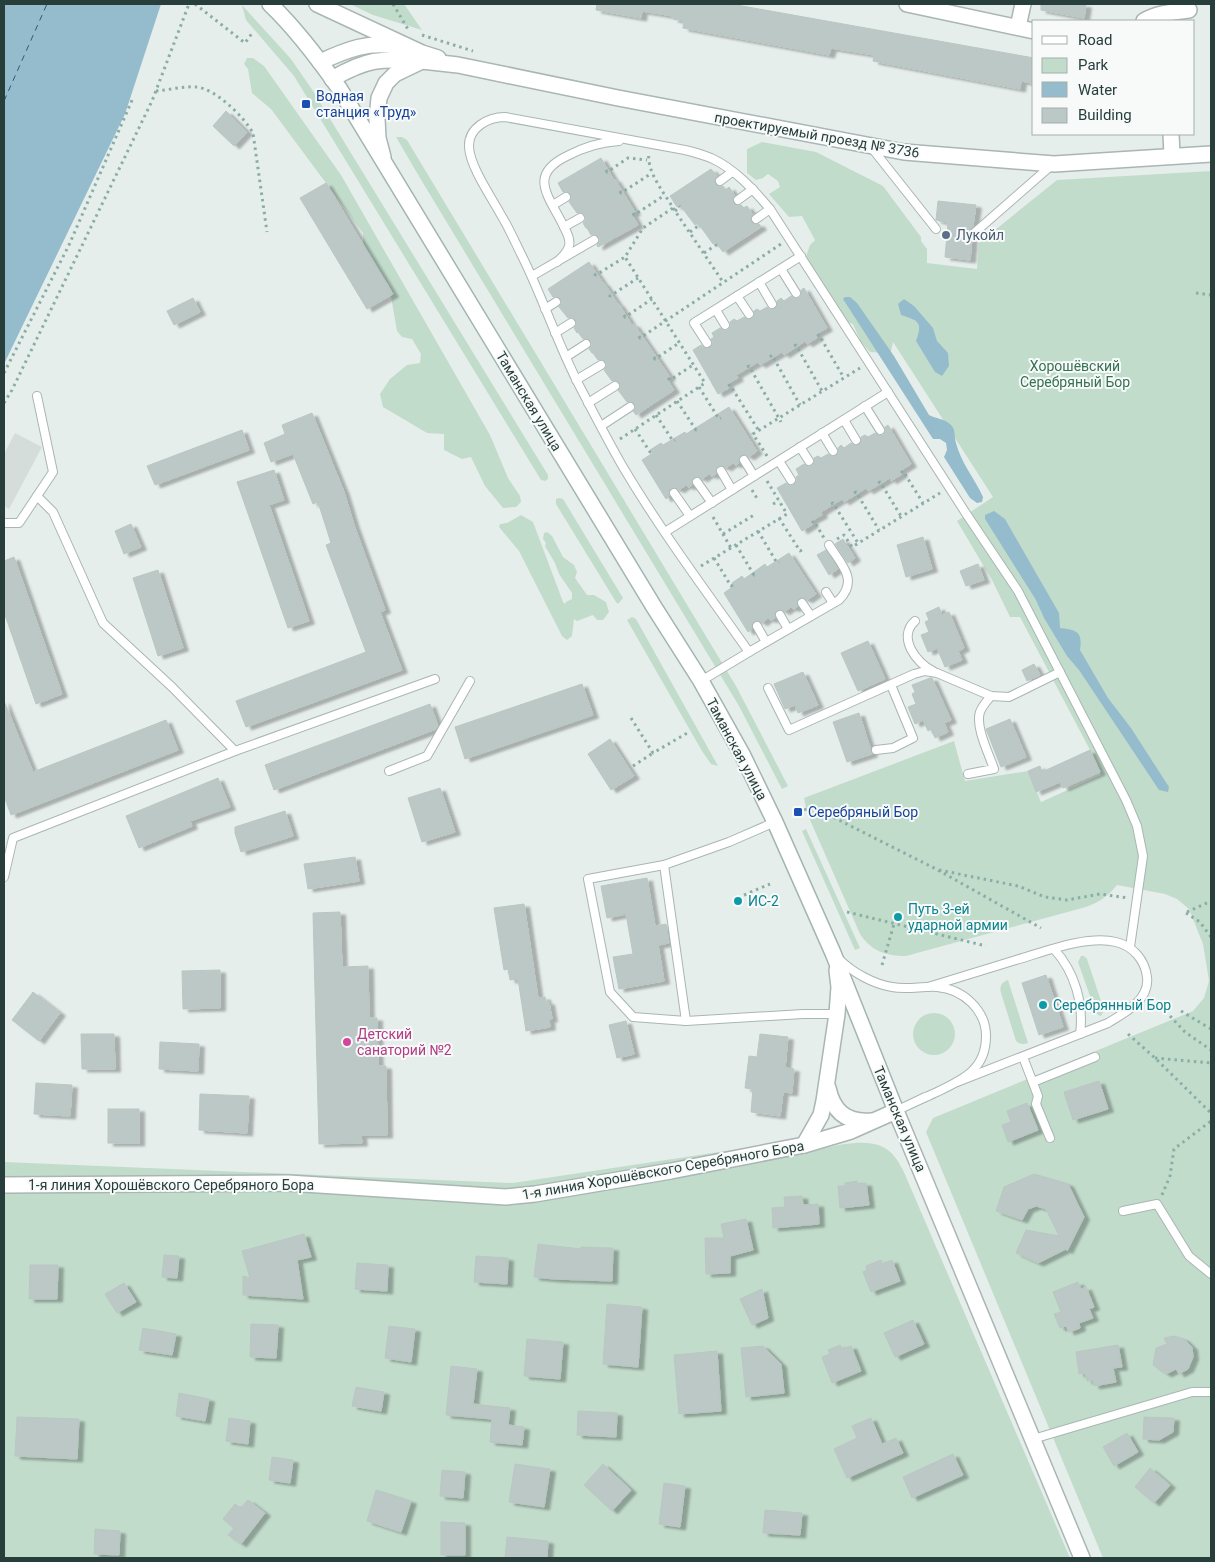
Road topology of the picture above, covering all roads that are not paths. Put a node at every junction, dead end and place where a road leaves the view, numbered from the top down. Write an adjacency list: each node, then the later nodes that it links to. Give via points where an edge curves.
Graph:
1 (270, 4): 10 (street, Таманская улица)
2 (317, 4): 9 (street)
3 (907, 4): 7 (street)
4 (1022, 4): 7 (street)
5 (1188, 12): 6 (street, via 1170,12)
6 (1146, 20)
7 (1018, 27): 8 (street)
8 (1032, 30)
9 (422, 57): 10 (street, via 384,44 364,45); 11 (street, via 370,62 352,67); 14 (street, проектируемый проезд № 3736); 17 (street, via 395,74 379,98 378,138)
10 (320, 62): 11 (street, Таманская улица)
11 (332, 79): 17 (street, Таманская улица)
12 (1171, 135): 16 (street)
13 (633, 140): 19 (lane, via 712,158); 24 (lane, via 600,143 555,162 544,179); 35 (lane, via 505,117 488,120 476,128 469,143 472,162)
14 (870, 146): 18 (street, проектируемый проезд № 3736, via 904,152); 29 (lane)
15 (1211, 154): 16 (street, проектируемый проезд № 3736)
16 (1172, 155): 18 (street, проектируемый проезд № 3736)
17 (385, 163): 94 (street, Таманская улица)
18 (1054, 164): 30 (lane)
19 (732, 172): 20 (lane); 21 (lane)
20 (720, 181)
21 (753, 189): 23 (lane); 25 (lane)
22 (566, 197): 24 (lane)
23 (738, 200)
24 (552, 205): 28 (lane)
25 (770, 209): 27 (lane); 32 (lane)
26 (580, 218): 28 (lane)
27 (756, 219)
28 (564, 227): 33 (lane, via 569,246)
29 (936, 229)
30 (973, 234)
31 (594, 240): 33 (lane)
32 (801, 256): 34 (lane); 53 (lane)
33 (557, 262): 35 (lane)
34 (781, 269): 36 (lane); 37 (lane)
35 (532, 276): 41 (lane)
36 (759, 282): 38 (lane); 40 (lane)
37 (796, 293)
38 (737, 296): 42 (lane); 43 (lane)
39 (556, 302): 41 (lane)
40 (772, 304)
41 (545, 309): 46 (lane)
42 (716, 310): 45 (lane); 48 (lane, via 694,323)
43 (748, 314)
44 (571, 323): 46 (lane)
45 (725, 325)
46 (555, 333): 49 (lane)
47 (586, 344): 49 (lane)
48 (707, 344)
49 (566, 356): 51 (lane)
50 (601, 365): 51 (lane)
51 (576, 380): 55 (lane)
52 (615, 386): 55 (lane)
53 (888, 392): 57 (lane); 90 (lane, via 1018,591)
54 (37, 396): 74 (lane, via 53,472)
55 (588, 403): 59 (lane)
56 (630, 406): 59 (lane)
57 (865, 406): 58 (lane); 60 (lane)
58 (844, 420): 61 (lane); 62 (lane)
59 (601, 426): 78 (lane)
60 (880, 430)
61 (822, 433): 63 (lane); 64 (lane)
62 (856, 440)
63 (800, 447): 66 (lane); 67 (lane)
64 (833, 451)
65 (744, 460): 69 (lane)
66 (809, 461)
67 (776, 463): 69 (lane); 70 (lane)
68 (721, 471): 72 (lane)
69 (758, 474): 72 (lane)
70 (791, 480)
71 (698, 482): 75 (lane)
72 (732, 490): 75 (lane)
73 (674, 493): 76 (lane)
74 (37, 496): 77 (lane, via 19,523); 99 (lane, via 53,512 103,623)
75 (712, 503): 76 (lane)
76 (690, 516): 78 (lane)
77 (4, 522)
78 (665, 532): 89 (lane)
79 (829, 545): 82 (lane, via 849,580 845,594)
80 (826, 592): 82 (lane)
81 (802, 603): 84 (lane)
82 (833, 604): 84 (lane)
83 (780, 615): 87 (lane)
84 (811, 616): 87 (lane)
85 (915, 621): 91 (lane, via 908,634 912,653 919,662)
86 (757, 626): 88 (lane)
87 (788, 629): 88 (lane)
88 (766, 642): 89 (lane)
89 (749, 652): 94 (lane)
90 (1060, 672): 97 (lane, via 1009,697); 105 (lane, via 1137,826 1143,856)
91 (937, 673): 95 (lane, via 919,673); 97 (lane)
92 (435, 679): 99 (lane)
93 (470, 681): 100 (lane, via 427,756)
94 (701, 681): 102 (street, Таманская улица)
95 (891, 685): 96 (lane, via 789,730); 98 (lane, via 913,738 893,748)
96 (768, 688)
97 (991, 696): 101 (lane, via 980,711 979,722 994,768)
98 (876, 750)
99 (235, 751): 104 (lane, via 13,838)
100 (389, 771)
101 (968, 774)
102 (775, 822): 103 (lane); 107 (street, Таманская улица)
103 (664, 865): 111 (lane); 111 (lane, via 588,879 610,992 633,1017)
104 (4, 877)
105 (1130, 947): 106 (lane, via 1100,940); 112 (lane, via 1146,969 1144,992 1124,1014)
106 (1054, 949): 108 (lane); 112 (lane, via 1064,959 1077,988 1082,1023)
107 (833, 953): 108 (lane, via 853,970 878,983 902,988); 109 (street, via 839,987); 110 (street, Таманская улица)
108 (928, 987): 115 (lane, via 947,988 965,997 974,1004 984,1021 986,1041 982,1058 970,1074)
109 (837, 1014): 110 (street); 111 (lane); 117 (street)
110 (859, 1018): 119 (street, Таманская улица)
111 (686, 1021)
112 (1080, 1034): 113 (lane)
113 (1023, 1056): 115 (lane); 116 (lane)
114 (1095, 1057): 116 (lane)
115 (957, 1082): 119 (lane)
116 (1033, 1082): 121 (lane, via 1038,1096 1036,1104)
117 (827, 1086): 120 (street, via 831,1101 839,1112 862,1121); 122 (street, via 821,1115)
118 (925, 1097): 119 (lane)
119 (896, 1111): 120 (street, 1-я линия Хорошёвского Серебряного Бора); 127 (street, Таманская улица)
120 (875, 1120): 122 (street, 1-я линия Хорошёвского Серебряного Бора)
121 (1050, 1138)
122 (804, 1145): 123 (street, 1-я линия Хорошёвского Серебряного Бора, via 671,1171 506,1197 288,1183)
123 (4, 1185)
124 (1123, 1212): 125 (lane, via 1158,1204 1189,1256)
125 (1211, 1274)
126 (1211, 1392): 127 (lane, via 1192,1392)
127 (1033, 1439): 128 (street, Таманская улица)
128 (1082, 1558)

